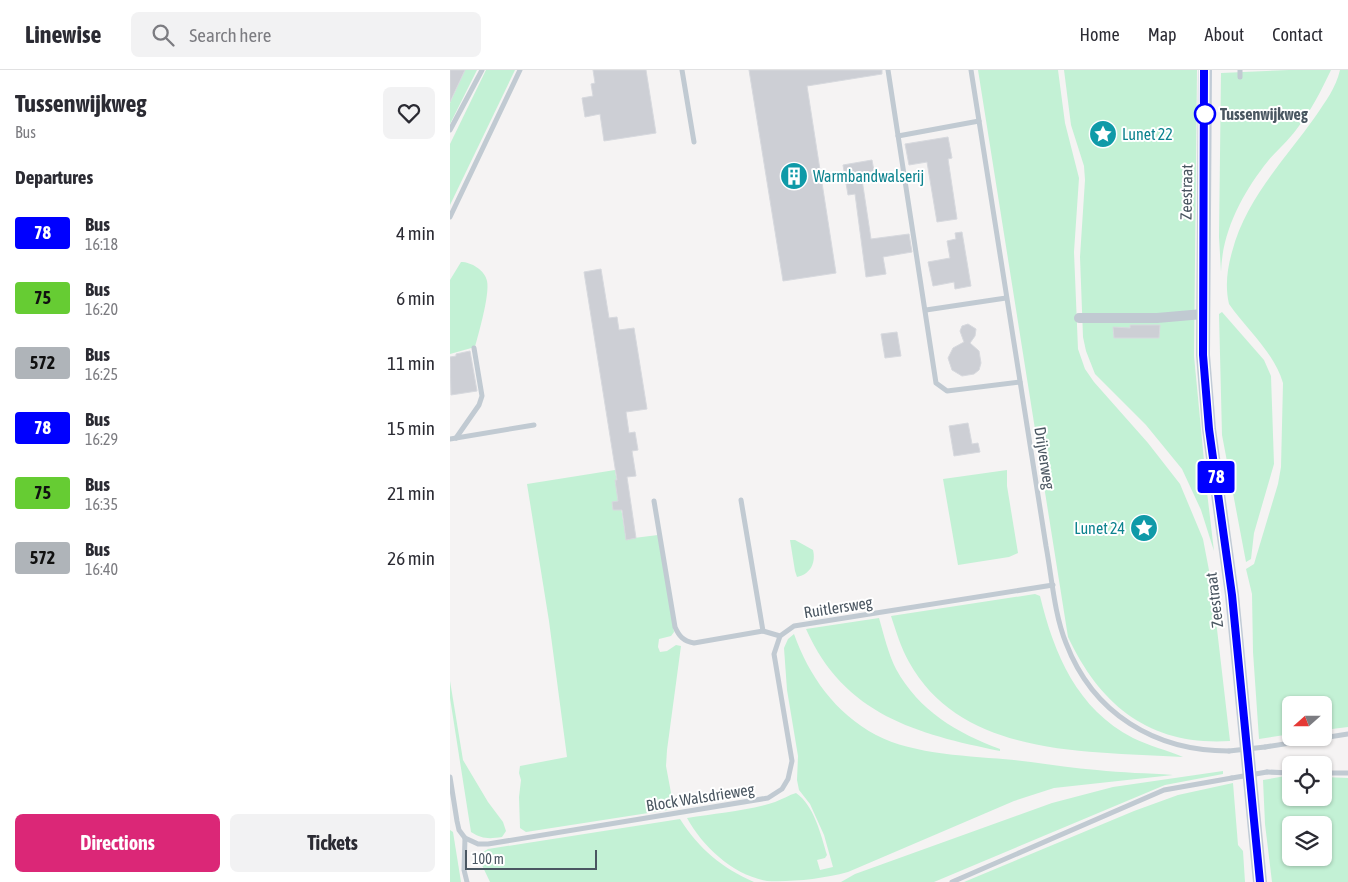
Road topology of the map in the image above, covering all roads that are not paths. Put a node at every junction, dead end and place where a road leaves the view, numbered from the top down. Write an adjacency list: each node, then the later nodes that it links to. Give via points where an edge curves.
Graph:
1 (482, 70): 10 (lane)
2 (520, 70): 13 (lane)
3 (682, 70): 12 (lane)
4 (888, 70): 11 (lane)
5 (971, 70): 9 (lane, Drijverweg)
6 (1204, 70): 16 (main road, Zeestraat)
7 (1240, 70): 8 (lane)
8 (1240, 77)
9 (979, 121): 11 (lane); 14 (lane, Drijverweg)
10 (450, 130)
11 (898, 136): 15 (lane)
12 (694, 142)
13 (450, 217)
14 (1006, 298): 15 (lane); 19 (lane, Drijverweg)
15 (926, 310): 19 (lane, via 936,383 947,390)
16 (1203, 314): 17 (street, via 1157,318); 37 (main road, Zeestraat, via 1209,429 1232,595)
17 (1079, 318)
18 (474, 348): 21 (lane, via 482,396 479,405)
19 (1020, 382): 24 (lane, Drijverweg)
20 (534, 425): 21 (lane)
21 (453, 439)
22 (741, 500): 25 (lane)
23 (654, 501): 25 (lane, via 679,636 694,643)
24 (1053, 586): 26 (lane, Ruitlersweg, via 794,626); 27 (lane, Drijverweg, bridge, via 1062,630 1084,678 1105,704 1129,724 1163,741 1202,750 1229,751)
25 (763, 631): 26 (lane)
26 (780, 636): 34 (lane, Block Walsdrieweg, via 774,654 792,761 782,789 768,798 488,844 478,844)
27 (1348, 734)
28 (1282, 773): 36 (lane, bridge, via 1267,772 1164,790)
29 (1332, 773): 30 (lane)
30 (1348, 773)
31 (450, 777): 33 (lane)
32 (450, 821): 33 (lane)
33 (457, 821): 34 (lane)
34 (465, 838): 35 (lane)
35 (467, 882)
36 (952, 882)
37 (1260, 882)

